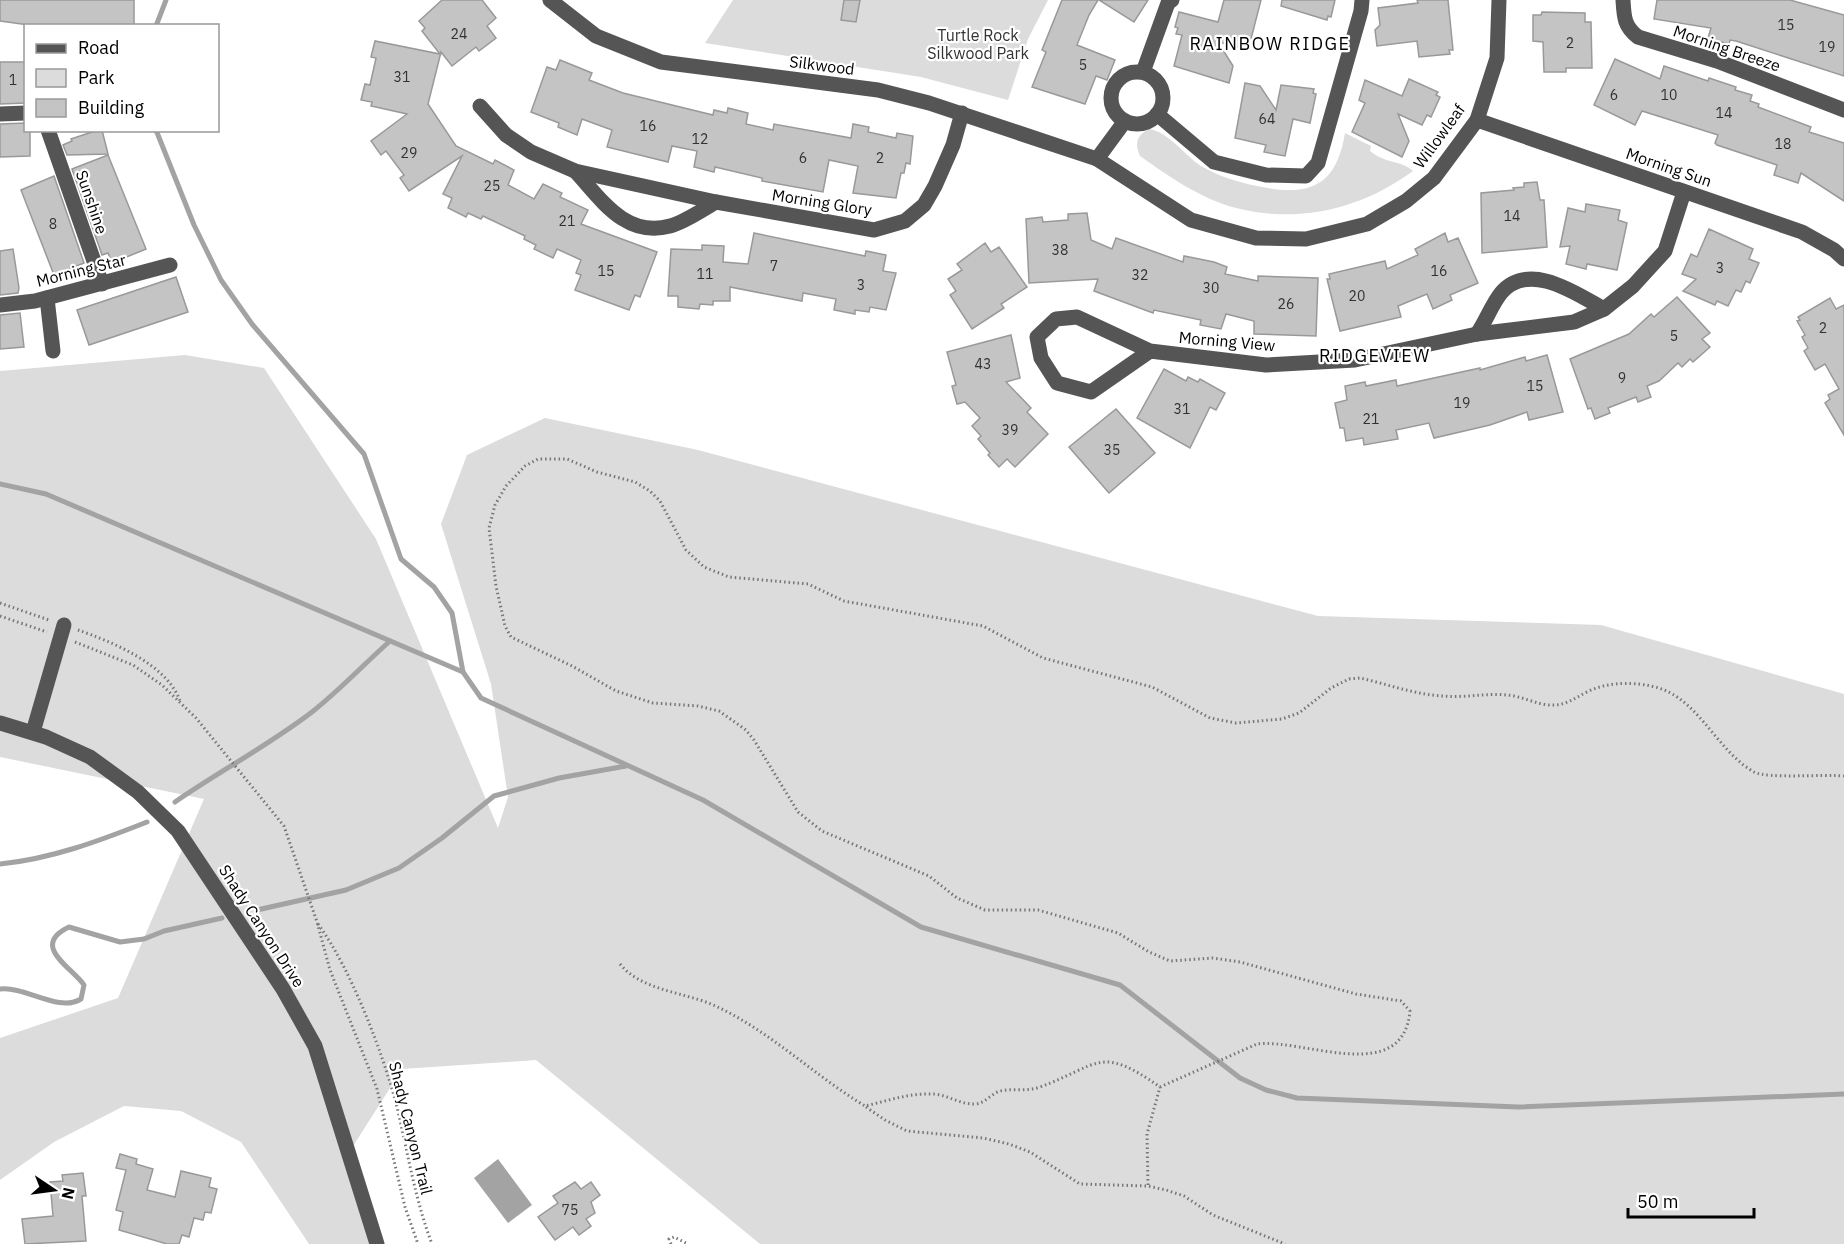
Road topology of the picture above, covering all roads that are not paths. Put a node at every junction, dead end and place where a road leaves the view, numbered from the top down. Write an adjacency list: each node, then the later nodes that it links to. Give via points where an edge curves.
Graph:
1 (550, 0): 10 (street, Silkwood, via 596,36 661,62 878,90)
2 (1172, 0): 6 (street, via 1152,40)
3 (1362, 0): 12 (street, via 1318,163 1306,177 1266,175 1214,162)
4 (1499, 0): 13 (street, Willowleaf, via 1497,57)
5 (1623, 0): 8 (street, Morning Breeze, via 1628,30 1638,37)
6 (1143, 72): 12 (street, via 1162,89 1162,107); 14 (street, via 1126,74 1114,85 1111,101)
7 (480, 106): 17 (street, Morning Glory, via 506,135 531,152)
8 (1844, 110)
9 (24, 113): 11 (street)
10 (962, 113): 16 (street, Silkwood); 19 (street, Morning Glory, via 935,186 924,205 905,221 874,230)
11 (0, 114)
12 (1157, 114): 14 (street, via 1142,124)
13 (1477, 120): 16 (street, Willowleaf, via 1434,178 1406,201 1366,224 1306,239 1256,237 1191,220); 18 (street, Morning Sun)
14 (1125, 121): 16 (street)
15 (49, 132): 22 (street, Sunshine)
16 (1097, 159)
17 (575, 171): 19 (street, Morning Glory); 19 (street, Morning Glory, via 625,222 647,228 671,226)
18 (1684, 192): 20 (street, Morning Sun, via 1802,232); 25 (street, Morning View, via 1665,251 1633,286)
19 (716, 202)
20 (1844, 259)
21 (170, 265): 22 (street, Morning Star)
22 (102, 284): 23 (street, Morning Star)
23 (47, 298): 24 (street, Morning Star); 27 (street)
24 (0, 304)
25 (1604, 309): 26 (street, Morning View, via 1574,322); 26 (street, via 1555,283 1528,279 1515,282 1501,293)
26 (1477, 334): 28 (street, Morning View, via 1354,360 1266,365)
27 (53, 351)
28 (1150, 351): 28 (street, Morning View, via 1091,392 1057,383 1041,358 1037,337 1056,319 1077,317)
29 (62, 631): 31 (street)
30 (0, 723): 31 (street, Shady Canyon Drive)
31 (33, 732): 32 (street, Shady Canyon Drive, via 90,757 138,792 178,831 211,880 283,988 315,1046)
32 (377, 1244)

